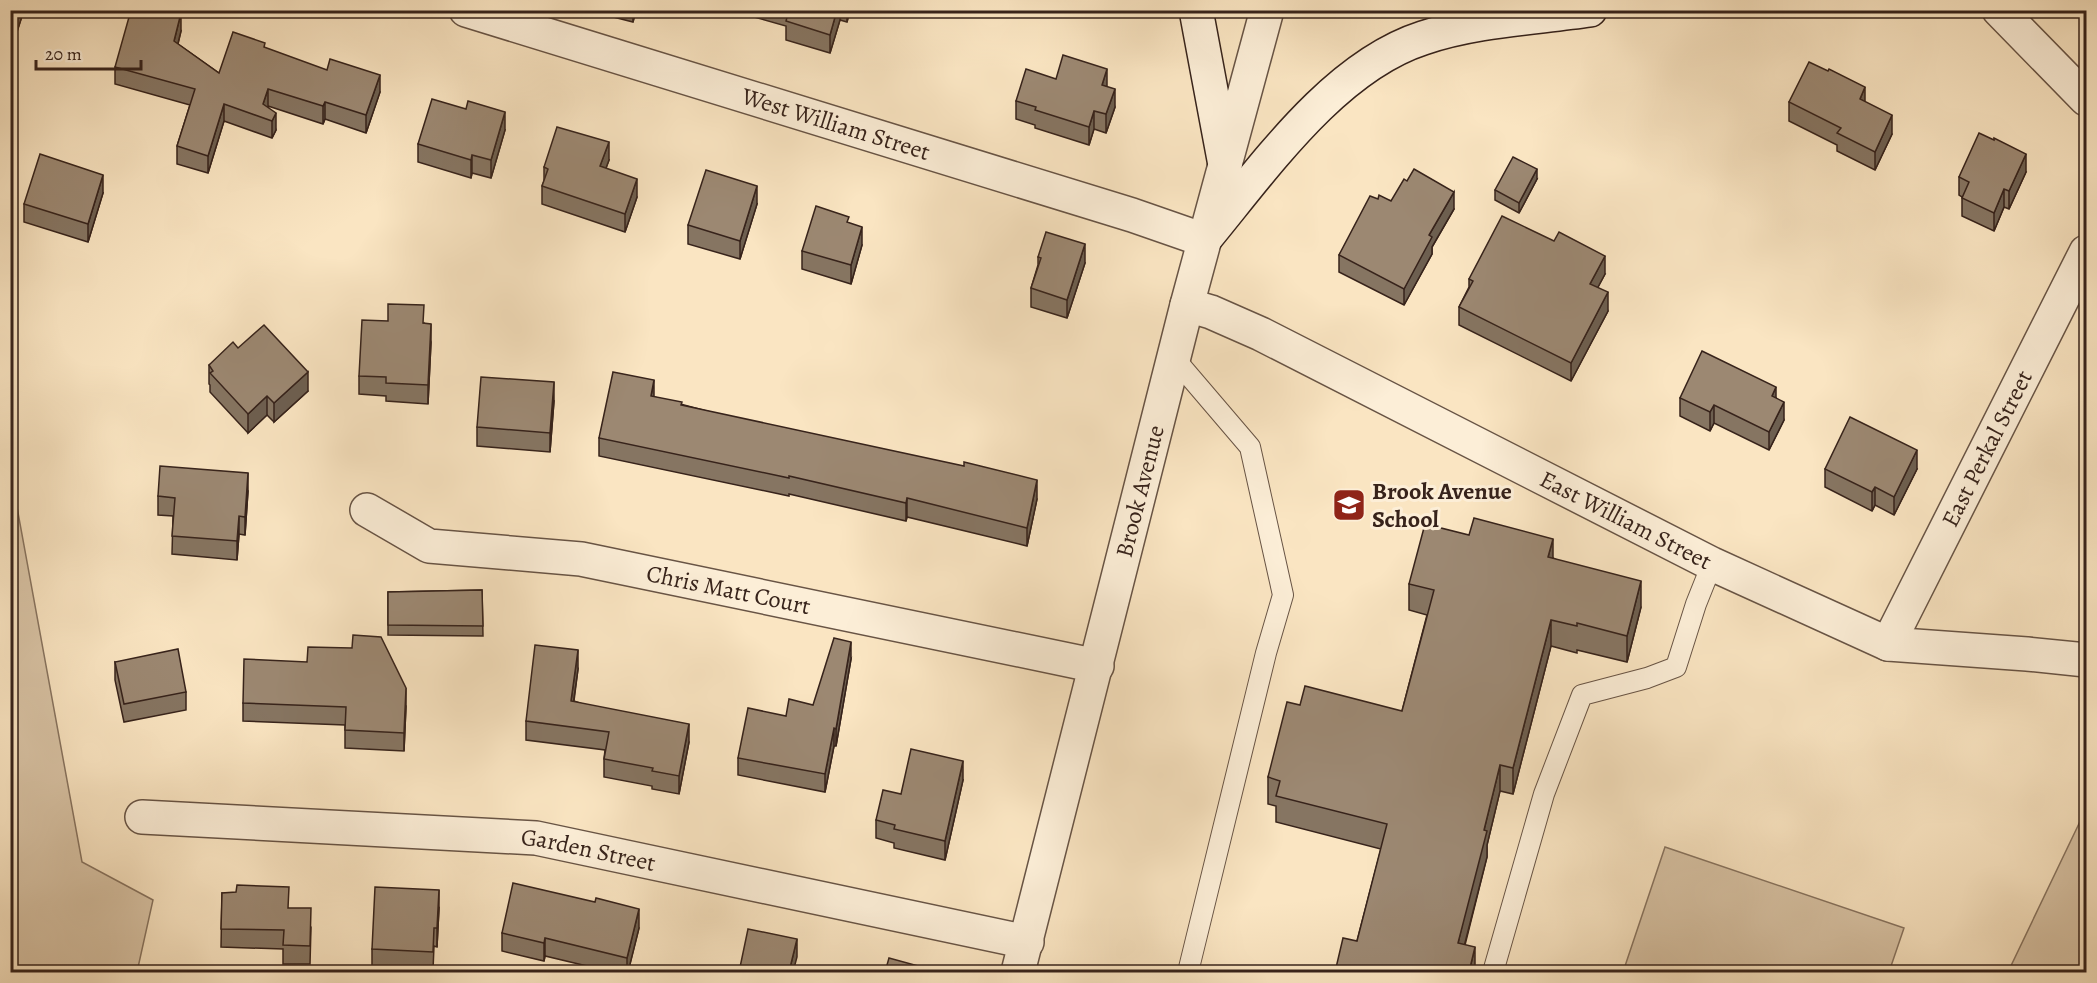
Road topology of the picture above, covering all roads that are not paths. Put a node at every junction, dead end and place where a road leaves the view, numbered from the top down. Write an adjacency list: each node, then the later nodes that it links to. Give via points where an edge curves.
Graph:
1 (466, 10): 8 (street, West William Street)
2 (1196, 10): 7 (street)
3 (1267, 10): 7 (street, Brook Avenue)
4 (1590, 10): 8 (street, via 1454,29 1421,38 1373,62 1350,78 1293,134)
5 (1999, 10): 6 (street)
6 (2086, 99)
7 (1225, 165): 8 (street, Brook Avenue)
8 (1204, 240): 10 (street, Brook Avenue)
9 (2086, 252): 14 (street, East Perkal Street)
10 (1187, 305): 11 (street, Brook Avenue); 13 (street, East William Street, via 1261,334)
11 (1174, 358): 16 (street, Brook Avenue); 20 (lane, via 1250,447 1283,595)
12 (367, 510): 16 (street, Chris Matt Court, via 429,546 581,559)
13 (1712, 564): 14 (street, East William Street); 21 (lane, via 1676,667 1582,694 1544,794)
14 (1888, 644): 15 (street, East William Street)
15 (2086, 660)
16 (1097, 666): 18 (street, Brook Avenue)
17 (142, 817): 18 (street, Garden Street, via 536,838)
18 (1027, 942): 19 (street, Brook Avenue)
19 (1018, 972)
20 (1188, 972)
21 (1493, 972)

